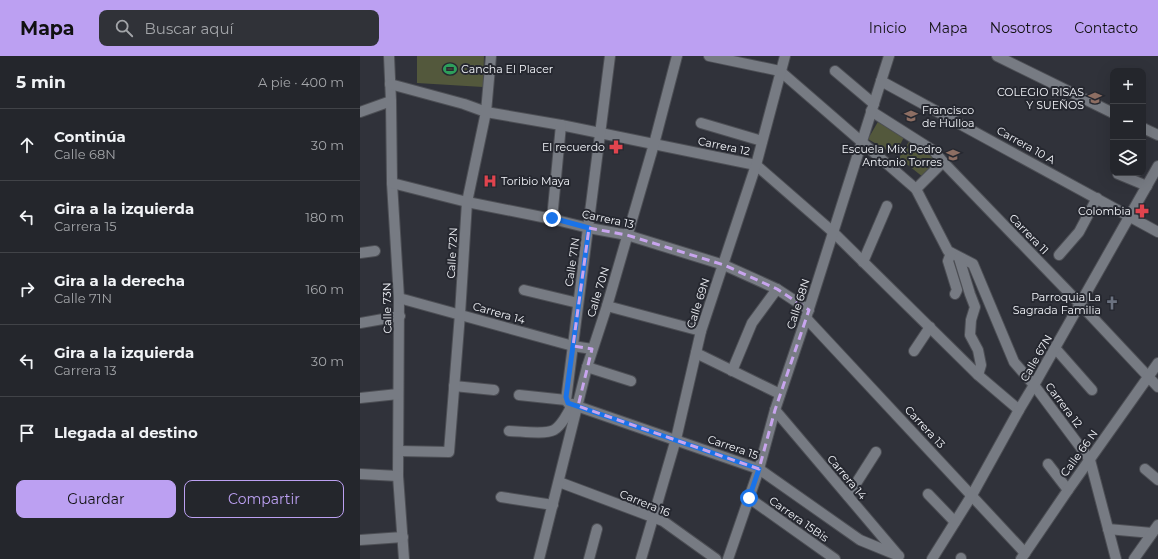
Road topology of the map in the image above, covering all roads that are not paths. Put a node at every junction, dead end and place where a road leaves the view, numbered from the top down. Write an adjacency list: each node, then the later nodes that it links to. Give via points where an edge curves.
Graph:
1 (389, 56): 12 (street, Calle 73N)
2 (491, 56): 16 (street, Calle 72N)
3 (610, 56): 21 (street, Calle 71N)
4 (677, 56): 25 (street, Calle 70N)
5 (709, 56): 9 (street)
6 (785, 56): 9 (street, Calle 69N)
7 (889, 56): 11 (street, Calle 68N)
8 (997, 56): 17 (street)
9 (780, 71): 23 (street, Calle 69N); 24 (street)
10 (835, 71): 14 (street, Carrera 11)
11 (881, 81): 14 (street, Calle 68N); 33 (street, Carrera 10 A)
12 (390, 84): 13 (street, Calle 73N); 16 (street, Carrera 12)
13 (391, 101): 15 (street); 30 (street, Calle 73N)
14 (873, 108): 24 (street, Calle 68N); 26 (street, Carrera 11, via 934,151)
15 (360, 112)
16 (486, 112): 19 (street, Carrera 12); 34 (street, Calle 72N)
17 (1110, 112)
18 (701, 123): 23 (street)
19 (561, 125): 21 (street, Carrera 12); 37 (street)
20 (1146, 129): 22 (street)
21 (601, 133): 25 (street, Carrera 12); 38 (street, Calle 71N)
22 (1158, 135)
23 (762, 141): 27 (street, Calle 69N)
24 (861, 142): 32 (street, Carrera 12); 40 (street, Calle 68N)
25 (654, 144): 27 (street, Carrera 12); 41 (street, Calle 70N)
26 (943, 162): 32 (street); 53 (street, Carrera 11)
27 (756, 165): 40 (street, Carrera 12); 47 (street, Calle 69N)
28 (1158, 166): 31 (street, Calle 67N)
29 (1123, 176): 31 (street)
30 (392, 183): 34 (street, Carrera 13); 51 (street, Calle 73N)
31 (1147, 186): 36 (street, Calle 67N)
32 (916, 189): 45 (street, Carrera 12, via 948,251)
33 (1097, 198): 36 (street, Carrera 10 A); 44 (street, via 1079,232)
34 (467, 202): 37 (street, Carrera 13); 55 (street, Calle 72N)
35 (887, 206): 46 (street)
36 (1130, 216): 39 (street, Carrera 10 A); 53 (street, Calle 67N)
37 (552, 218): 38 (street, Carrera 13)
38 (589, 228): 41 (street, Carrera 13); 52 (street, Calle 71N)
39 (1157, 228)
40 (833, 232): 46 (street, Carrera 12); 56 (street, Calle 68N)
41 (627, 234): 47 (street, Carrera 13); 54 (street, Calle 70N)
42 (375, 251): 43 (street)
43 (360, 253)
44 (1059, 255)
45 (955, 256): 50 (street, via 948,262 957,290); 69 (street, Carrera 12, via 975,306 970,335 978,350 981,365); 72 (street, Carrera 12, via 973,264 1014,362)
46 (863, 262): 59 (street, Carrera 12)
47 (724, 265): 48 (street, Carrera 13); 60 (street, Calle 69N)
48 (777, 289): 56 (street, Carrera 13); 68 (street, via 752,323)
49 (524, 290): 52 (street)
50 (955, 294)
51 (400, 298): 55 (street, Carrera 14); 57 (street, Calle 73N)
52 (578, 303): 61 (street, Calle 71N)
53 (1080, 304): 62 (street, Calle 67N); 70 (street, Carrera 11)
54 (606, 306): 60 (street); 63 (street, Calle 70N)
55 (460, 314): 61 (street, Carrera 14); 73 (street, Calle 72N)
56 (808, 314): 78 (street, Calle 68N); 98 (street, Carrera 13)
57 (400, 316): 58 (street); 77 (street, Calle 73N)
58 (360, 323)
59 (930, 327): 64 (street); 69 (street, Carrera 12)
60 (701, 331): 65 (street, Calle 69N)
61 (573, 346): 63 (street, Carrera 14); 81 (street, Calle 71N)
62 (1056, 348): 72 (street, Calle 67N); 76 (street)
63 (592, 349): 67 (street, Calle 70N)
64 (914, 351)
65 (696, 353): 68 (street); 85 (street, Calle 69N)
66 (1158, 363): 70 (street, Calle 66 N)
67 (587, 368): 71 (street); 81 (street, Calle 70N)
68 (732, 371): 78 (street)
69 (978, 375): 83 (street, Carrera 12)
70 (1148, 376): 74 (street, Carrera 11); 88 (street, Calle 66 N)
71 (631, 381)
72 (1034, 385): 83 (street, Calle 67N); 88 (street, Carrera 12)
73 (454, 386): 75 (street); 86 (street, Calle 72N, via 449,452)
74 (1158, 387)
75 (494, 390)
76 (1092, 390)
77 (398, 394): 80 (street); 86 (street, Calle 73N)
78 (780, 394): 82 (street, Calle 68N)
79 (518, 396): 81 (street, Carrera 15)
80 (360, 398)
81 (572, 404): 84 (street, via 554,430); 85 (street, Carrera 15); 95 (street, Calle 70N)
82 (774, 410): 90 (street, Calle 68N); 99 (street, Carrera 14)
83 (1019, 410): 98 (street, Calle 67N)
84 (509, 431)
85 (676, 440): 90 (street, Carrera 15); 103 (street, Calle 69N)
86 (399, 450): 93 (street, Calle 73N)
87 (876, 452): 99 (street)
88 (1090, 460): 96 (street, Calle 66 N); 106 (street, Carrera 12)
89 (1048, 464): 96 (street)
90 (759, 469): 101 (street, Calle 68N); 111 (street, Carrera 15, via 860,540)
91 (1145, 470): 94 (street)
92 (360, 474): 93 (street)
93 (398, 476): 108 (street, Calle 73N)
94 (1158, 480)
95 (559, 482): 102 (street, Calle 70N); 103 (street, Carrera 16)
96 (1068, 490): 110 (street, Calle 66 N)
97 (928, 494): 104 (street)
98 (972, 495): 104 (street, Calle 67N); 110 (street, Carrera 13)
99 (848, 496): 111 (street, Carrera 14)
100 (501, 497): 102 (street)
101 (749, 498): 117 (street, Calle 68N); 118 (street, Carrera 15Bis)
102 (553, 505): 113 (street, Calle 70N)
103 (654, 518): 115 (street, Calle 69N); 116 (street, Carrera 16, via 663,521)
104 (955, 522): 119 (street, Calle 67N)
105 (1156, 527): 106 (street); 121 (street)
106 (1108, 528): 120 (street, Carrera 12)
107 (597, 529): 114 (street)
108 (403, 537): 109 (street); 112 (street, Calle 73N)
109 (360, 540)
110 (1023, 556)
111 (900, 558)
112 (404, 559)
113 (538, 559)
114 (589, 559)
115 (641, 559)
116 (716, 559)
117 (728, 559)
118 (835, 559)
119 (932, 559)
120 (1116, 559)
121 (1134, 559)

